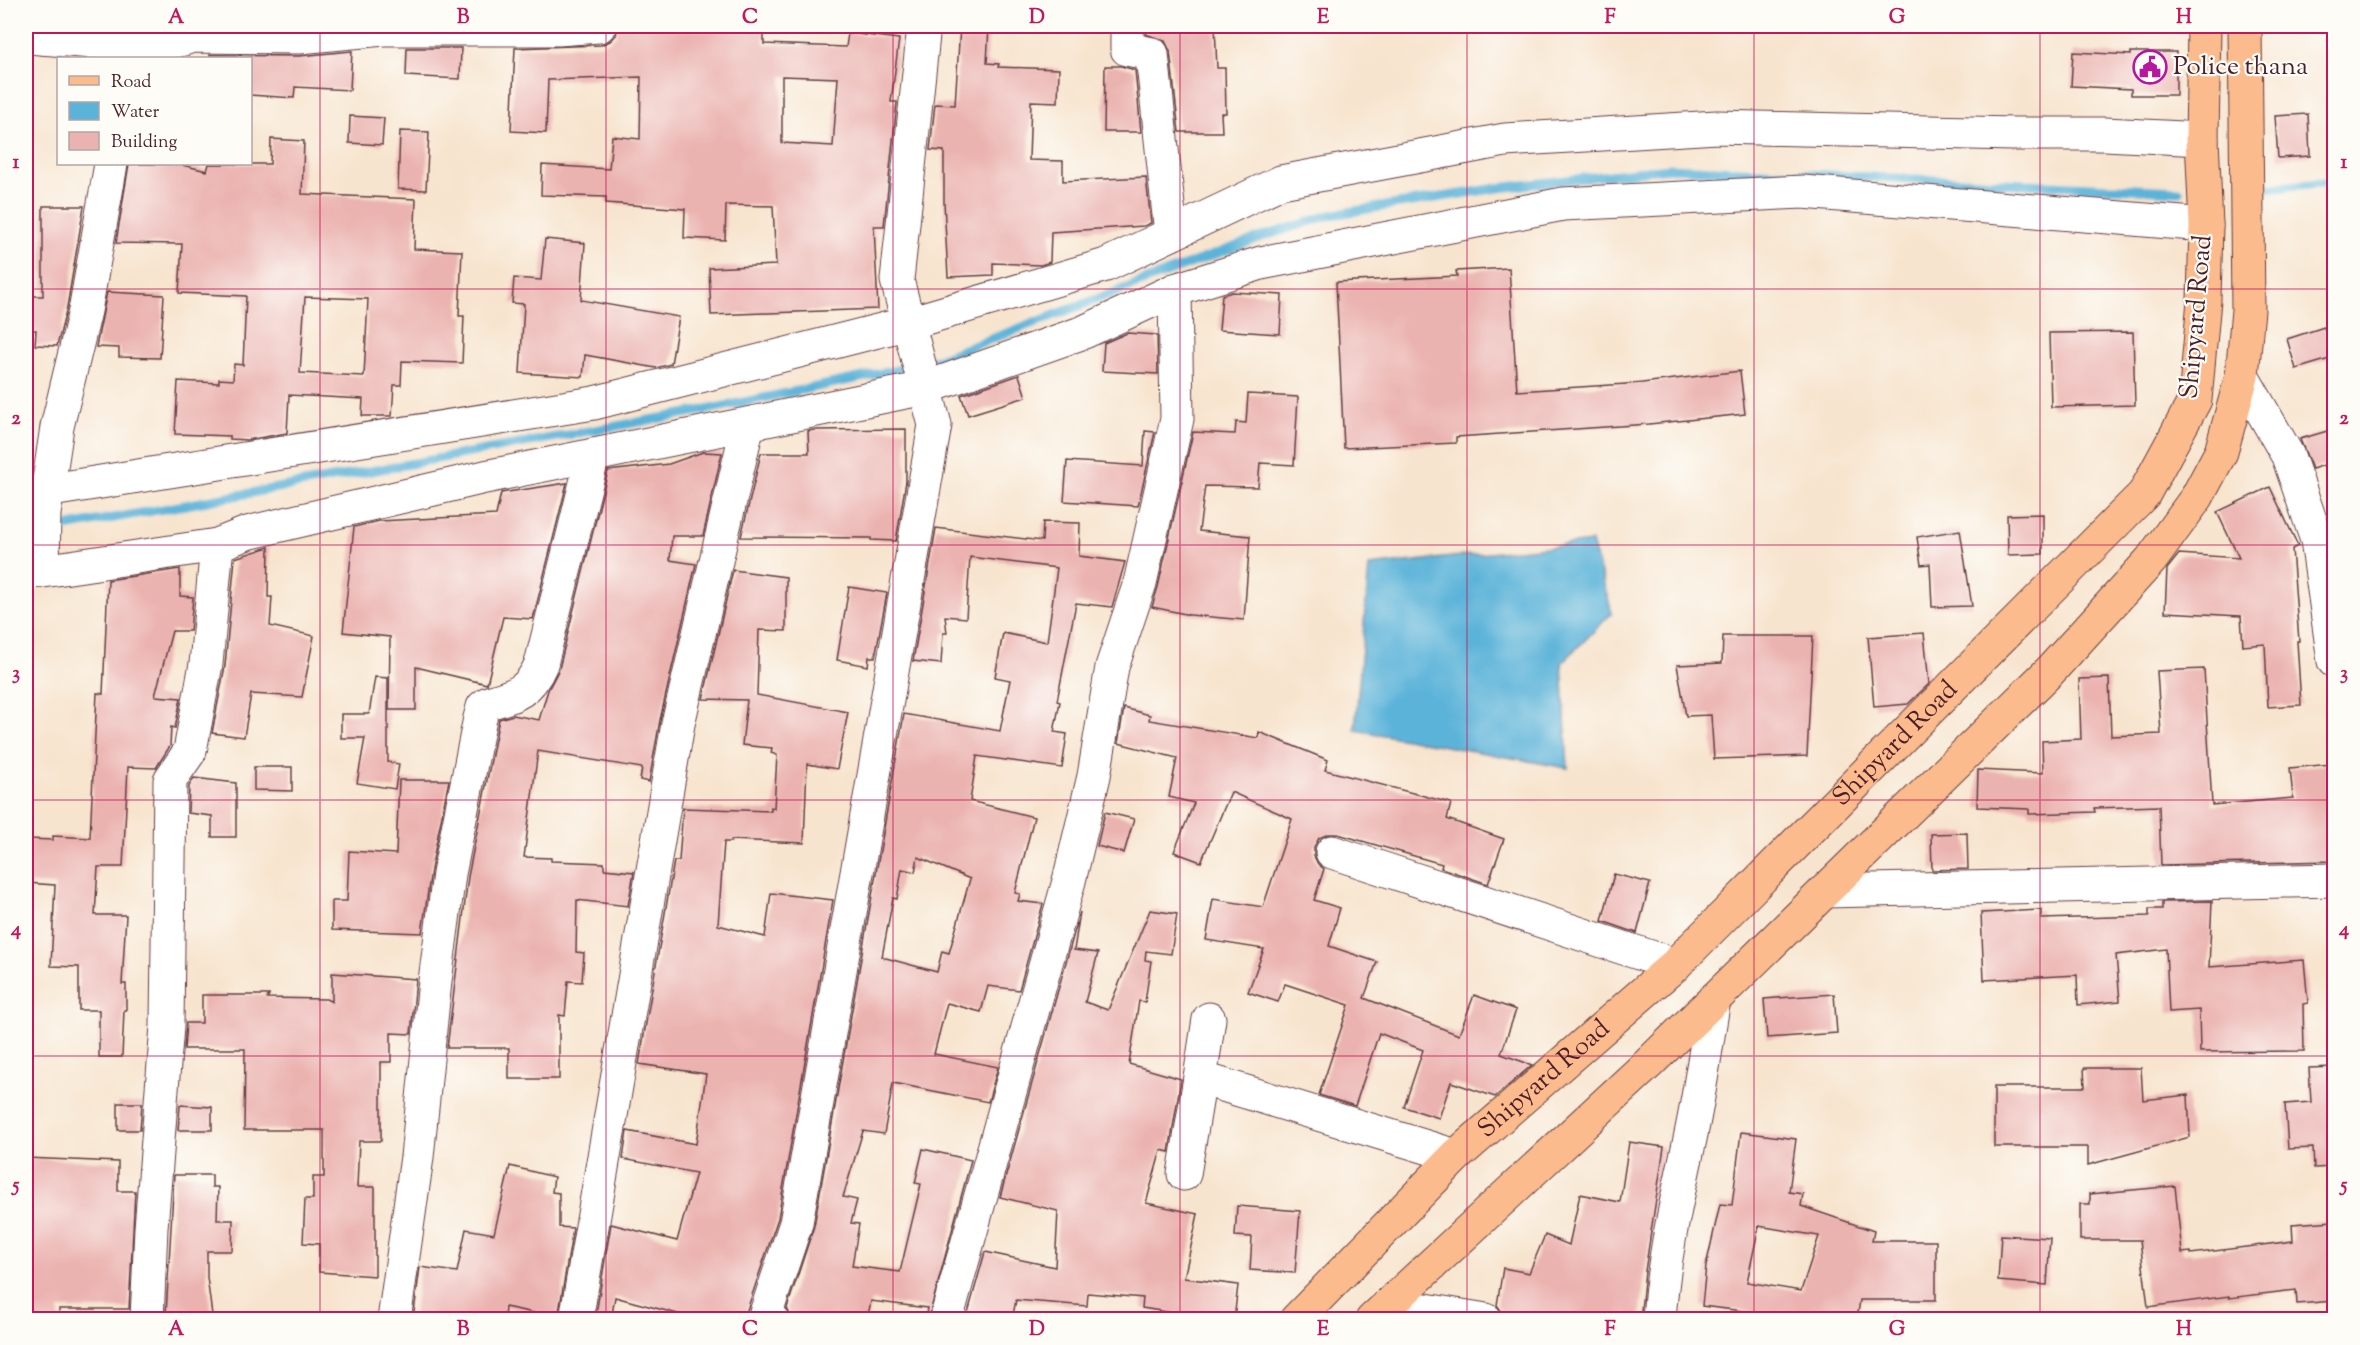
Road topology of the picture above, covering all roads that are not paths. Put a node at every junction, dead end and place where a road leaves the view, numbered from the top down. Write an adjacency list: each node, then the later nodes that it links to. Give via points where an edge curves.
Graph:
1 (599, 26): 7 (street, via 384,29 299,37 191,36)
2 (924, 26): 13 (street, via 897,280)
3 (1127, 26): 11 (street, via 1127,49 1152,54)
4 (2204, 26): 8 (main road, Shipyard Road)
5 (2245, 26): 14 (main road, Shipyard Road, via 2247,310)
6 (26, 37): 7 (street)
7 (134, 51)
8 (2202, 139): 10 (main road, Shipyard Road); 11 (street, via 1718,127 1505,140 1281,182)
9 (111, 165): 18 (street, via 85,311)
10 (2206, 225): 12 (street, via 1803,192 1563,204 1261,262); 25 (main road, Shipyard Road, via 2195,400 2144,494)
11 (1171, 234): 13 (street, via 1106,265)
12 (1175, 290): 15 (street, via 1084,332); 36 (street, via 1177,419 1140,583 1112,667 1094,776 1069,881)
13 (909, 323): 15 (street); 18 (street, via 594,403)
14 (2242, 376): 21 (street, Shipyard Road, via 2288,456 2317,540); 24 (main road, via 2221,452 2196,497 2151,560 2050,671)
15 (925, 388): 16 (street); 35 (street, via 935,425 796,1223 765,1316)
16 (748, 424): 17 (street); 34 (street, via 678,724)
17 (592, 455): 19 (street, via 247,533); 33 (street, via 541,664 525,689 488,703 480,718 449,874)
18 (39, 500): 20 (street)
19 (217, 545): 20 (street); 32 (street, via 206,663 190,751 170,780 167,1026)
20 (37, 563)
21 (2334, 661)
22 (1332, 852): 25 (street)
23 (2334, 880): 24 (street)
24 (1825, 891): 26 (main road)
25 (1675, 965): 29 (main road, Shipyard Road)
26 (1714, 999): 31 (main road); 39 (street, via 1672,1219)
27 (1209, 1019): 28 (street)
28 (1200, 1078): 29 (street); 30 (street)
29 (1456, 1156): 37 (main road, Shipyard Road)
30 (1184, 1174)
31 (1380, 1312): 38 (street)
32 (147, 1320)
33 (394, 1320)
34 (576, 1320)
35 (773, 1320)
36 (946, 1320)
37 (1296, 1320)
38 (1486, 1320)
39 (1659, 1320)

